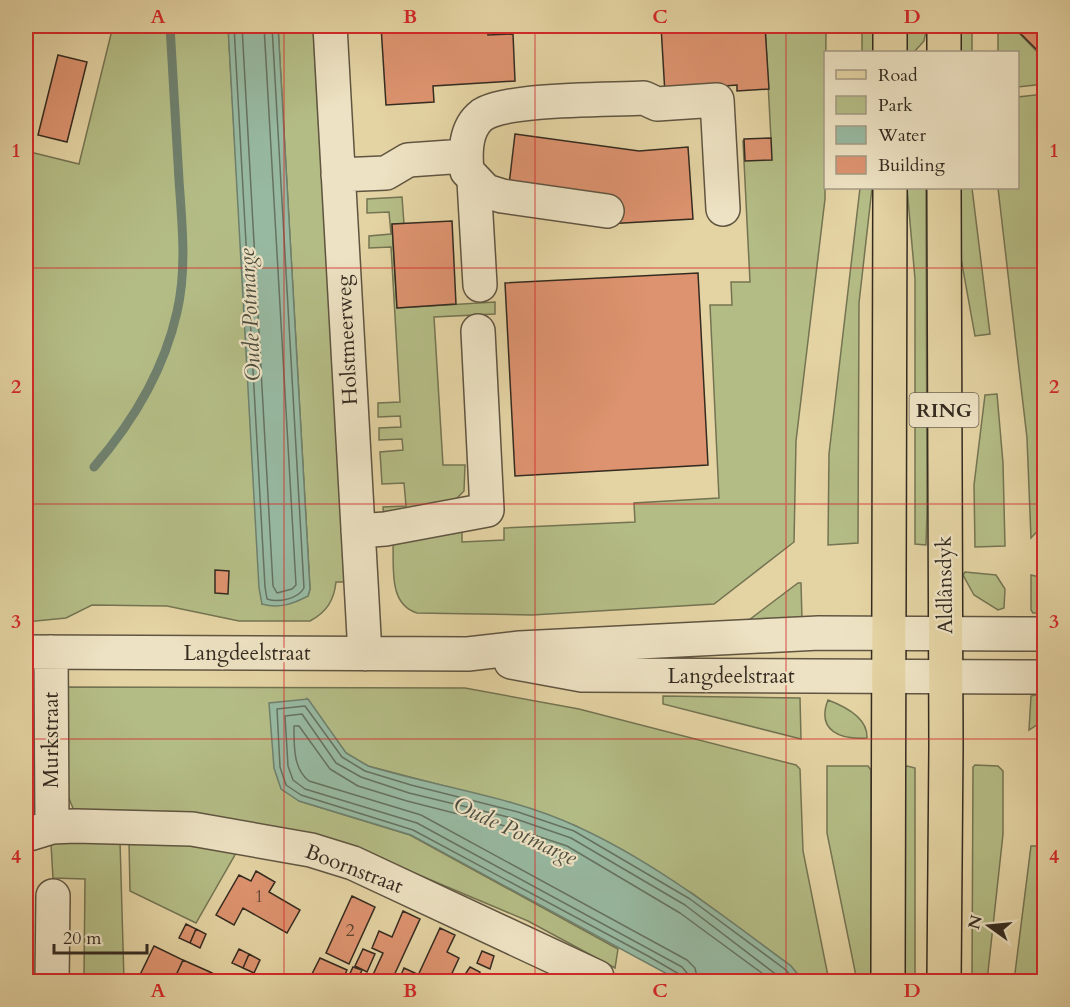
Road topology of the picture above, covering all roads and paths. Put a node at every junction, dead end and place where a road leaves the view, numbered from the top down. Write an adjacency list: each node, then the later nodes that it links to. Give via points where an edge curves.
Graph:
1 (330, 26): 7 (street, Holstmeerweg)
2 (890, 26): 4 (main road)
3 (944, 26): 5 (main road)
4 (890, 51)
5 (944, 51)
6 (470, 169): 7 (street, via 408,160 386,172); 10 (street, via 466,142 473,125 496,108 644,98 657,104 717,100); 11 (street, via 486,191 502,196); 12 (street)
7 (338, 176): 14 (street, Holstmeerweg)
8 (890, 189): 15 (main road, RING)
9 (944, 189): 16 (main road, Aldlânsdyk / RING)
10 (723, 209)
11 (607, 211)
12 (480, 285)
13 (478, 332): 14 (street, via 488,510 385,530)
14 (358, 531): 19 (street, Holstmeerweg)
15 (888, 632): 16 (street, Langdeelstraat); 20 (street, Langdeelstraat, via 520,648); 21 (main road, RING)
16 (945, 633): 17 (street, Langdeelstraat); 22 (main road, Aldlânsdyk / RING)
17 (1044, 634)
18 (38, 652): 19 (street, Langdeelstraat); 24 (street, Murkstraat)
19 (365, 654): 20 (street, Langdeelstraat)
20 (468, 654): 21 (street, Langdeelstraat, via 582,675)
21 (888, 677): 22 (street, Langdeelstraat); 28 (main road, RING)
22 (946, 677): 23 (street, Langdeelstraat); 29 (main road, Aldlânsdyk / RING)
23 (1044, 677)
24 (39, 831): 27 (street, Boornstraat, via 192,829 310,850 353,863 597,976)
25 (53, 896): 26 (street)
26 (52, 981)
27 (598, 981)
28 (888, 981)
29 (944, 981)

